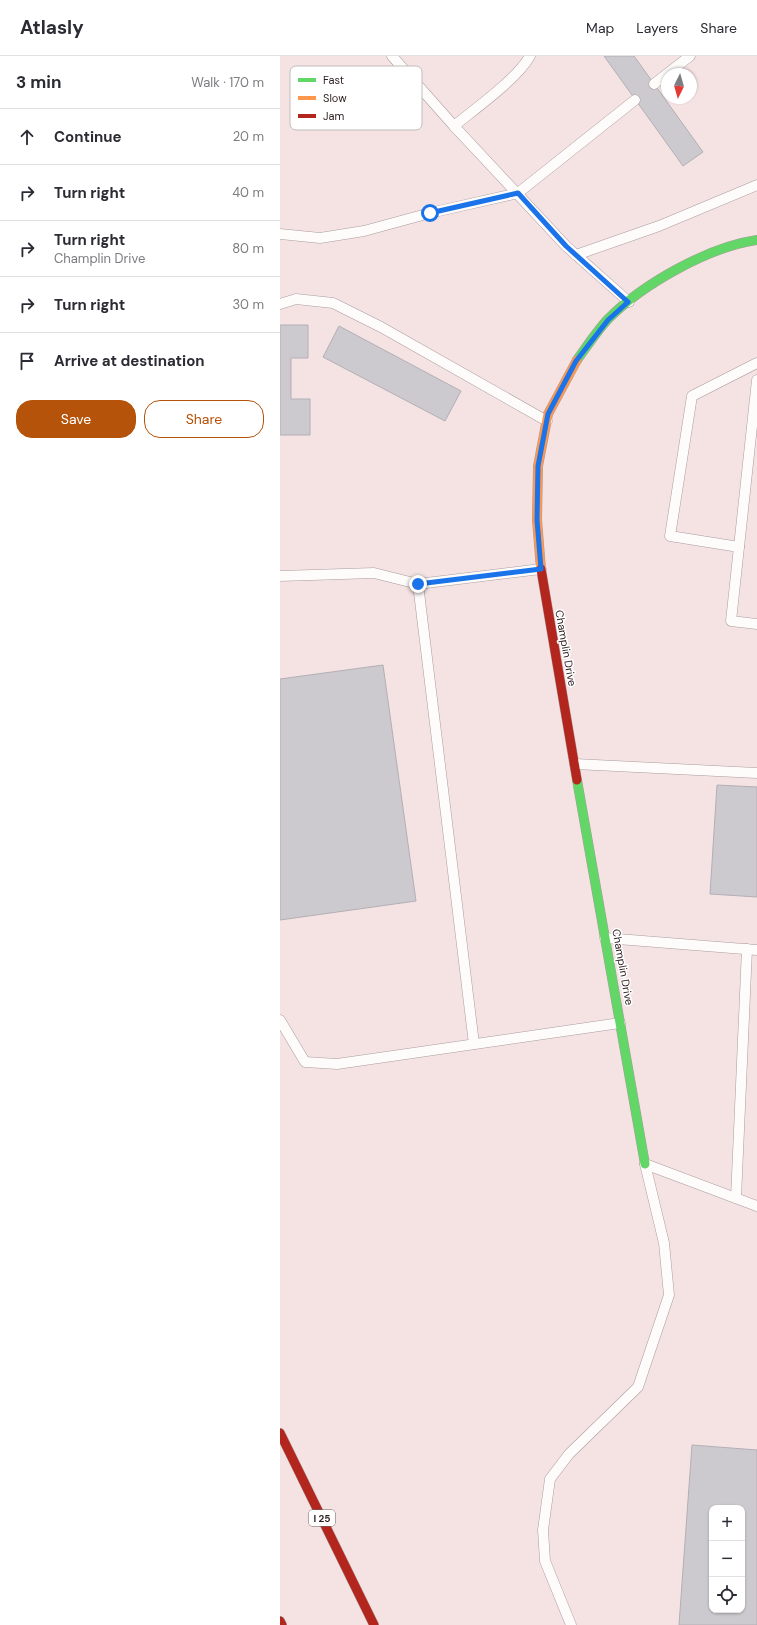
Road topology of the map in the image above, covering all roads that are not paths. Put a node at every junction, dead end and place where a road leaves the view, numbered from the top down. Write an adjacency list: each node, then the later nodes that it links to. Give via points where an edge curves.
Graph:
1 (392, 56): 4 (lane)
2 (530, 56): 8 (lane, via 503,85)
3 (690, 56): 5 (lane)
4 (401, 66)
5 (654, 84)
6 (422, 90): 8 (lane)
7 (635, 100): 10 (lane)
8 (454, 126): 10 (lane)
9 (757, 185): 13 (lane, via 659,226)
10 (518, 193): 11 (lane, via 364,231 320,238); 13 (lane)
11 (280, 234)
12 (757, 240): 14 (main road, Champlin Drive, via 742,242 693,260 647,287)
13 (576, 255): 14 (lane)
14 (628, 302): 18 (main road, Champlin Drive, via 608,320 576,361 548,414)
15 (280, 304): 18 (lane, via 296,299 333,303 381,327)
16 (757, 363): 19 (lane, via 692,396 670,536)
17 (757, 380): 19 (lane)
18 (547, 421): 20 (main road, Champlin Drive, via 538,466 537,520)
19 (739, 547): 23 (lane, via 731,621)
20 (541, 569): 22 (lane); 24 (main road, Champlin Drive)
21 (280, 576): 22 (lane, via 374,573)
22 (418, 584): 30 (lane)
23 (757, 624)
24 (575, 764): 25 (lane); 26 (main road, Champlin Drive)
25 (757, 773)
26 (606, 938): 27 (lane); 29 (main road, Champlin Drive)
27 (752, 949): 32 (lane)
28 (280, 1020): 30 (lane, via 305,1062 337,1064)
29 (620, 1023): 30 (lane); 31 (main road, Champlin Drive)
30 (474, 1044)
31 (646, 1164): 32 (lane); 38 (lane, via 664,1243 669,1295 638,1387 569,1454 550,1479 543,1530 545,1561)
32 (736, 1198): 33 (lane)
33 (757, 1206)
34 (280, 1433): 37 (main road, I 25)
35 (280, 1621): 36 (main road)
36 (282, 1625)
37 (374, 1625)
38 (571, 1625)

